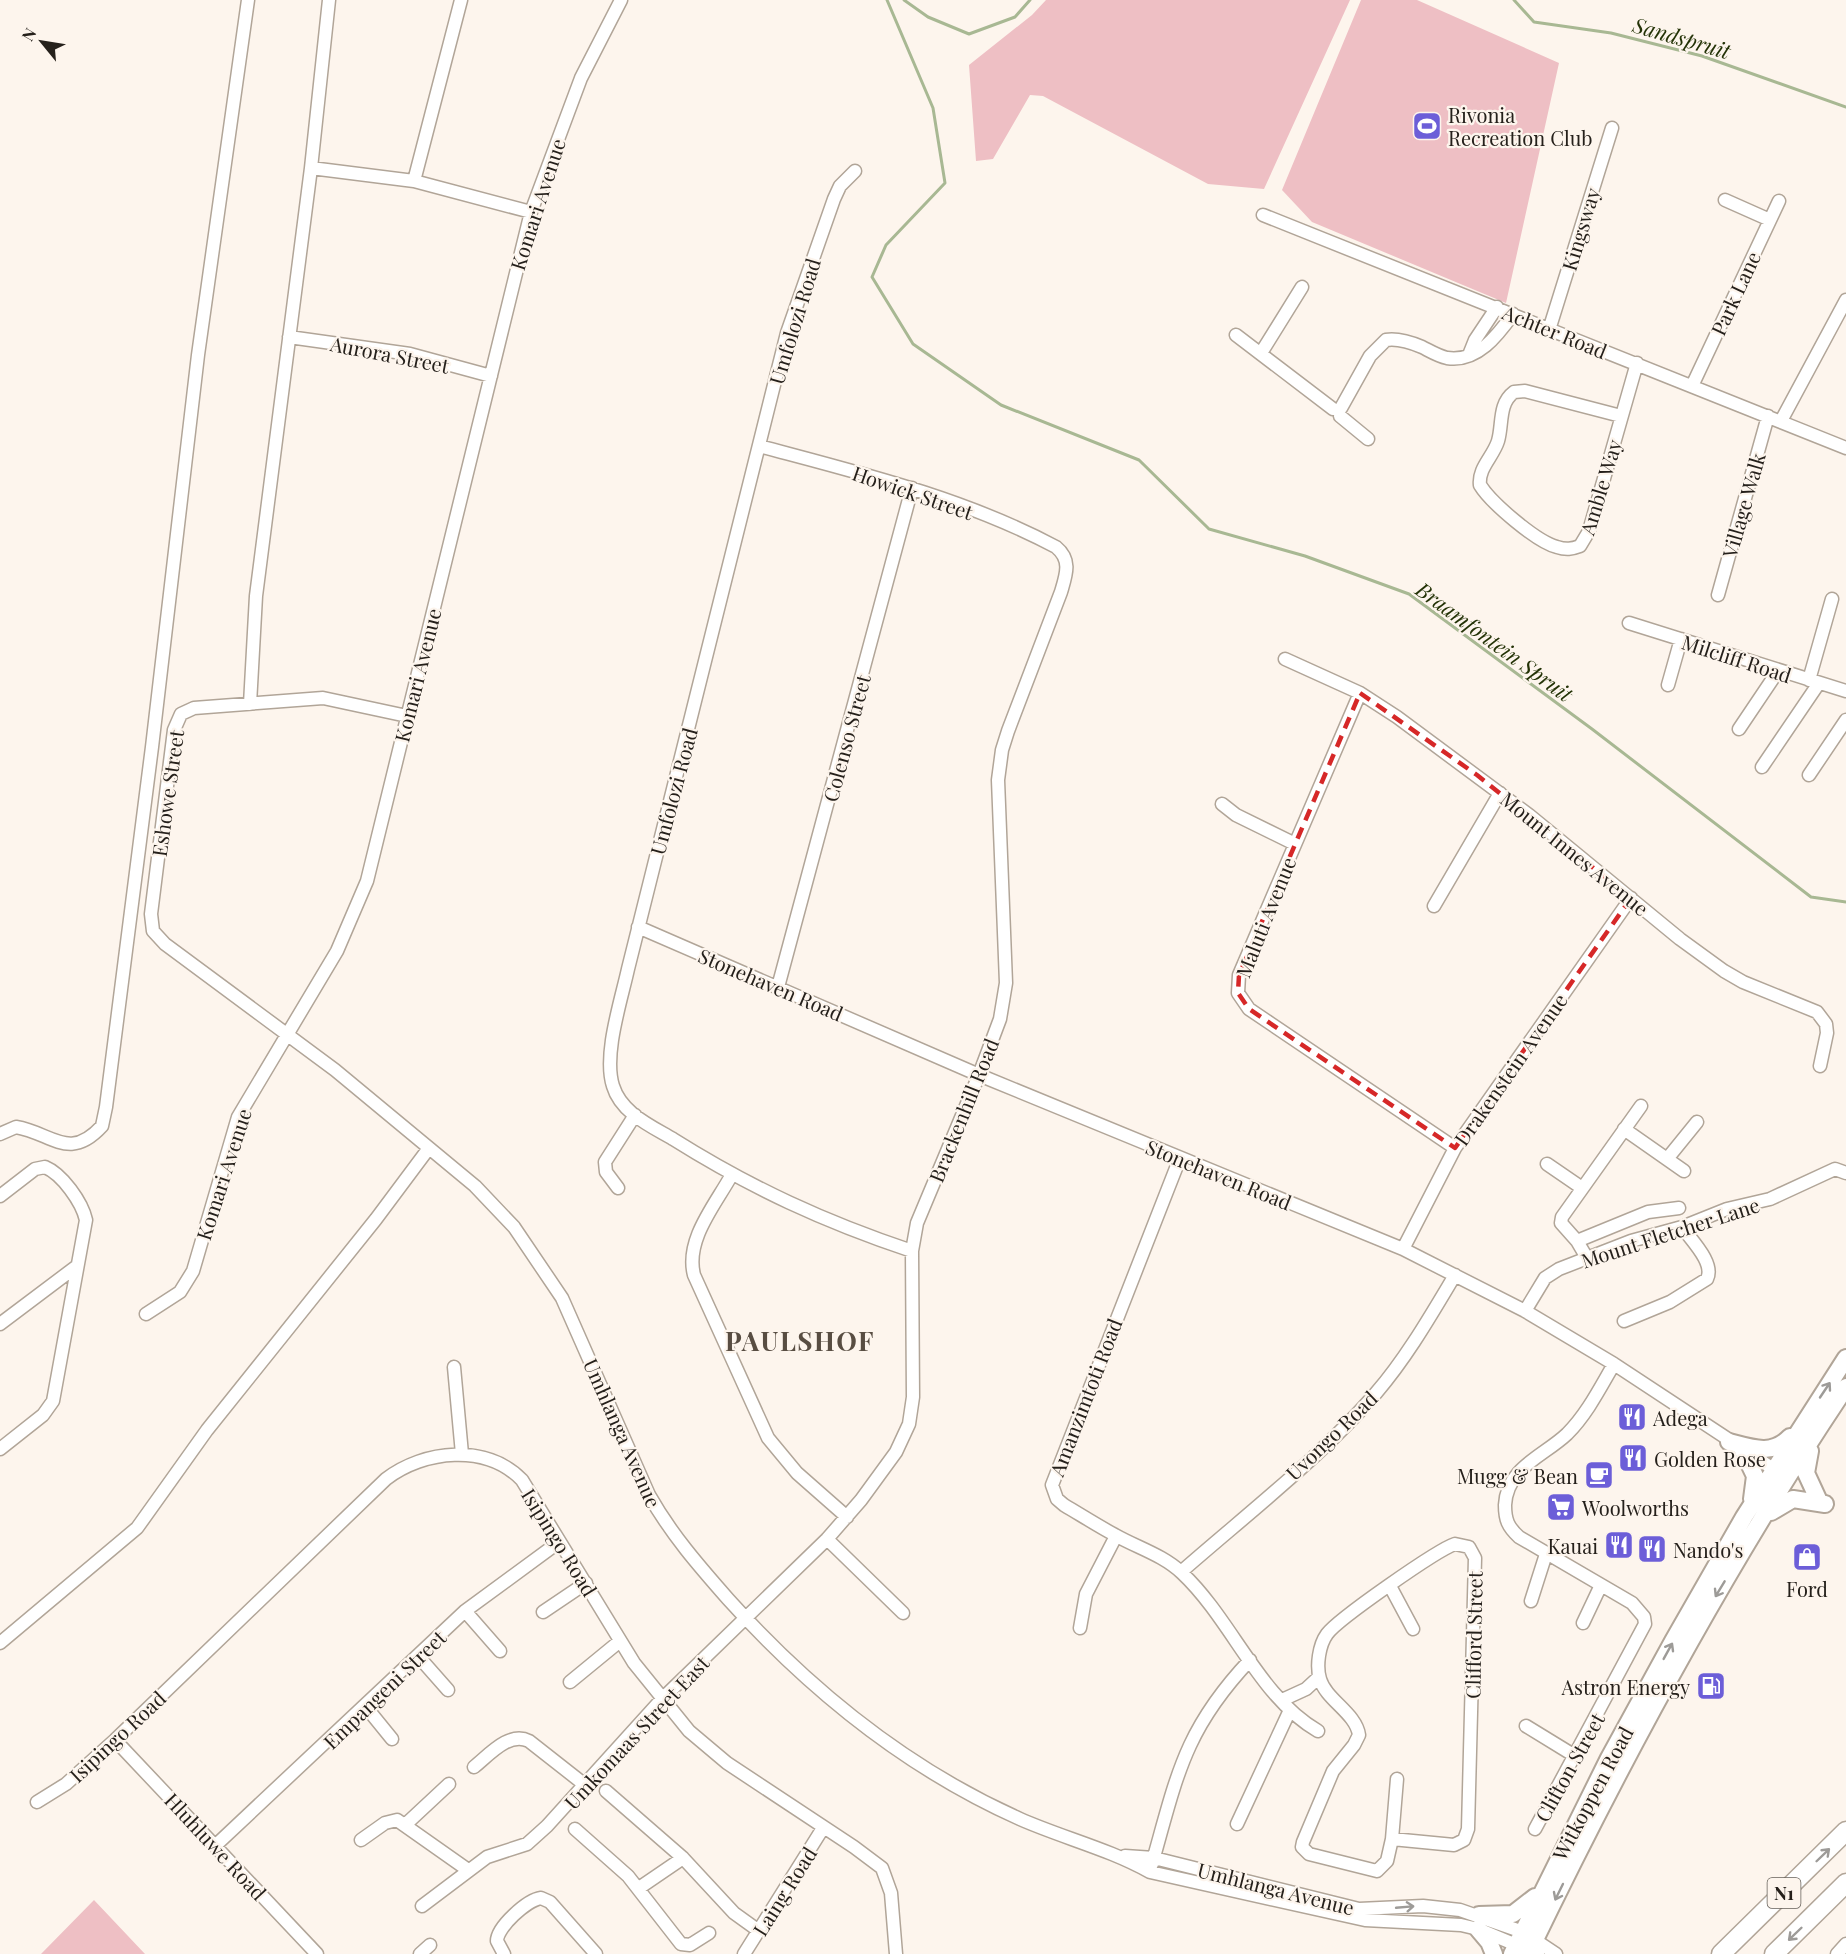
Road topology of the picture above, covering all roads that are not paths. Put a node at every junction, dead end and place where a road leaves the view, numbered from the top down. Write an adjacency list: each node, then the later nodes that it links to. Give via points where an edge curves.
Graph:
1 (248, 0): 65 (street, via 195,376 102,1126 76,1144 58,1143 16,1126)
2 (329, 0): 6 (street)
3 (461, 0): 8 (street)
4 (621, 0): 11 (street, Komari Avenue, via 578,86)
5 (1612, 128): 18 (street, Kingsway)
6 (311, 168): 8 (street); 20 (street)
7 (855, 171): 31 (street, Umfolozi Road, via 840,186 816,250 788,333)
8 (414, 181): 11 (street)
9 (1725, 200): 13 (street)
10 (1779, 201): 13 (street, Park Lane)
11 (531, 212): 24 (street, Komari Avenue)
12 (1263, 215): 16 (street, Achter Road)
13 (1770, 219): 25 (street, Park Lane)
14 (1302, 287): 21 (street)
15 (1846, 300): 29 (street)
16 (1497, 307): 17 (street, Achter Road); 22 (street)
17 (1513, 314): 18 (street, Achter Road); 22 (street, via 1491,341)
18 (1549, 330): 23 (street, Achter Road)
19 (1236, 335): 21 (street)
20 (289, 338): 24 (street, Aurora Street, via 410,354); 45 (street, via 256,597)
21 (1261, 353): 26 (street)
22 (1469, 356): 26 (street, via 1449,358 1417,345 1386,340 1370,356)
23 (1637, 363): 25 (street, Achter Road); 27 (street, Amble Way)
24 (491, 376): 46 (street, Komari Avenue)
25 (1692, 386): 28 (street, Achter Road)
26 (1338, 411): 30 (street)
27 (1622, 416): 27 (street, Amble Way, via 1589,531 1580,546 1566,549 1549,544 1480,486 1482,472 1498,442 1503,406 1514,392 1525,391)
28 (1768, 416): 29 (street, Achter Road); 35 (street, Village Walk)
29 (1781, 421): 32 (street, Achter Road)
30 (1368, 439)
31 (759, 446): 33 (street, Howick Street); 56 (street, Umfolozi Road)
32 (1846, 448)
33 (912, 488): 34 (street, Howick Street, via 1002,523); 57 (street, Colenso Street)
34 (1062, 552): 60 (street, Brackenhill Road, via 1067,565 1061,592 1008,731 999,766 1006,983 1000,1019)
35 (1718, 595)
36 (1832, 599): 41 (street)
37 (1629, 623): 38 (street, Milcliff Road)
38 (1681, 639): 40 (street, Milcliff Road); 42 (street)
39 (1285, 659): 44 (street, Mount Innes Avenue)
40 (1778, 671): 41 (street, Milcliff Road); 48 (street)
41 (1814, 682): 43 (street, Milcliff Road); 49 (street)
42 (1668, 685)
43 (1846, 690)
44 (1360, 693): 51 (street, Mount Innes Avenue); 53 (street, Maluti Avenue)
45 (250, 704): 46 (street, Eshowe Street, via 333,698); 58 (street, Eshowe Street, via 194,708 177,720 151,924 165,944)
46 (407, 716): 58 (street, Komari Avenue, via 367,881 337,951)
47 (1846, 720): 50 (street)
48 (1739, 729)
49 (1762, 767)
50 (1809, 775)
51 (1500, 793): 54 (street, Mount Innes Avenue); 55 (street)
52 (1222, 804): 53 (street)
53 (1295, 844): 67 (street, Maluti Avenue, via 1239,975 1236,986 1241,1000)
54 (1631, 898): 59 (street, Mount Innes Avenue, via 1724,971 1818,1012 1827,1033); 67 (street, Drakenstein Avenue)
55 (1434, 906)
56 (638, 927): 57 (street, Stonehaven Road); 62 (street, Umfolozi Road, via 610,1068 616,1094)
57 (778, 987): 60 (street, Stonehaven Road)
58 (289, 1034): 66 (street, Umhlanga Avenue); 86 (street, Komari Avenue, via 237,1117 190,1277 170,1301)
59 (1820, 1066)
60 (979, 1075): 68 (street, Stonehaven Road); 81 (street, Brackenhill Road, via 923,1207)
61 (1641, 1106): 64 (street)
62 (635, 1115): 73 (street, Umfolozi Road); 74 (street, via 604,1162)
63 (1697, 1122): 69 (street)
64 (1624, 1129): 69 (street); 75 (street)
65 (0, 1134)
66 (429, 1148): 114 (street, Umhlanga Avenue, via 495,1205 530,1248 561,1298 662,1518); 119 (street, via 207,1430 136,1528)
67 (1455, 1148): 80 (street, Drakenstein Avenue)
68 (1180, 1158): 80 (street, Stonehaven Road); 101 (street, Amanzimtoti Road, via 1052,1485 1064,1505)
69 (1667, 1159): 71 (street)
70 (1547, 1164): 75 (street)
71 (1684, 1171)
72 (1846, 1173): 78 (street, Mount Fletcher Lane, via 1838,1169 1770,1199 1727,1209)
73 (731, 1176): 81 (street, Umfolozi Road, via 821,1219); 99 (street, via 694,1243 690,1263 694,1275 768,1438 797,1473)
74 (618, 1188)
75 (1582, 1188): 79 (street, via 1561,1223)
76 (0, 1196): 83 (street, via 39,1167 52,1170 84,1212 86,1234)
77 (1679, 1208): 79 (street, via 1647,1212)
78 (1682, 1227): 82 (street, Mount Fletcher Lane); 87 (street, via 1705,1260 1707,1279 1670,1302)
79 (1577, 1241): 82 (street)
80 (1403, 1249): 84 (street, Stonehaven Road)
81 (912, 1251): 99 (street, Brackenhill Road, via 914,1397 910,1418 896,1452)
82 (1587, 1258): 85 (street, Mount Fletcher Lane, via 1551,1273)
83 (77, 1266): 88 (street); 96 (street, via 52,1401 43,1415)
84 (1455, 1275): 85 (street, Stonehaven Road); 106 (street, Uvongo Road, via 1376,1393)
85 (1525, 1311): 90 (street, Stonehaven Road)
86 (146, 1314)
87 (1624, 1320)
88 (0, 1324)
89 (1846, 1358): 93 (main road, Witkoppen Road, one-way to 89)
90 (1614, 1364): 95 (street, Stonehaven Road); 105 (street, Clifton Street, via 1578,1422 1521,1469 1508,1491 1506,1523 1519,1538)
91 (454, 1367): 97 (street)
92 (1846, 1387): 94 (main road, Witkoppen Road)
93 (1805, 1420): 95 (main road, via 1774,1449); 98 (main road, Witkoppen Road)
94 (1822, 1422): 98 (main road, Witkoppen Road); 102 (main road, via 1806,1466 1807,1478 1822,1502 1786,1501 1772,1511)
95 (1736, 1447): 98 (street, Stonehaven Road); 100 (main road, via 1755,1480)
96 (0, 1449)
97 (462, 1454): 104 (street, Isipingo Road, via 494,1461 516,1474 530,1490); 132 (street, Isipingo Road, via 415,1461 386,1479)
98 (1780, 1474): 100 (main road, Witkoppen Road); 102 (main road, Witkoppen Road)
99 (847, 1517): 103 (street, Brackenhill Road)
100 (1744, 1517): 155 (main road, Witkoppen Road, one-way to 100, via 1614,1748)
101 (1116, 1536): 106 (street, Amanzimtoti Road, via 1153,1553); 116 (street, via 1086,1594)
102 (1750, 1538): 163 (main road, Witkoppen Road, one-way to 163, via 1703,1617)
103 (827, 1539): 113 (street); 114 (street, Brackenhill Road)
104 (560, 1542): 107 (street, Isipingo Road); 111 (street, Empangeni Street)
105 (1546, 1554): 108 (street, Clifton Street); 110 (street)
106 (1181, 1572): 122 (street, Amanzimtoti Road)
107 (586, 1583): 112 (street); 118 (street, Isipingo Road)
108 (1601, 1585): 115 (street); 133 (street, Clifton Street, via 1638,1608 1645,1624)
109 (1390, 1586): 117 (street); 123 (street, Clifford Street, via 1326,1636); 146 (street, Clifford Street, via 1450,1546 1463,1545 1473,1552 1468,1829 1464,1840 1454,1845)
110 (1531, 1601)
111 (465, 1611): 120 (street); 121 (street, Empangeni Street)
112 (543, 1612)
113 (903, 1613)
114 (746, 1620): 126 (street, Umkomaas Street East); 149 (street, Umhlanga Avenue, via 823,1693 911,1758 1020,1819)
115 (1583, 1623)
116 (1080, 1628)
117 (1413, 1629)
118 (620, 1641): 124 (street); 126 (street, Isipingo Road)
119 (0, 1643)
120 (500, 1651)
121 (418, 1656): 125 (street); 128 (street, Empangeni Street)
122 (1250, 1660): 127 (street, Amanzimtoti Road); 151 (street, via 1221,1693 1188,1745)
123 (1319, 1677): 127 (street); 146 (street, via 1359,1735 1333,1771 1302,1847 1313,1856 1377,1871 1387,1861)
124 (570, 1682)
125 (448, 1690)
126 (661, 1700): 137 (street, Umkomaas Street East); 142 (street, Isipingo Road, via 708,1749)
127 (1286, 1705): 130 (street, Amanzimtoti Road, via 1302,1722); 140 (street)
128 (366, 1707): 131 (street); 148 (street, Empangeni Street)
129 (1526, 1726): 133 (street)
130 (1318, 1731)
131 (392, 1739)
132 (115, 1740): 139 (street, Isipingo Road, via 66,1784); 148 (street, Hluhluwe Road)
133 (1575, 1756): 144 (street, Clifton Street)
134 (474, 1767): 137 (street, via 510,1739 520,1737)
135 (1396, 1779): 146 (street)
136 (449, 1784): 141 (street)
137 (585, 1785): 152 (street, Umkomaas Street East, via 527,1844 498,1852)
138 (606, 1791): 150 (street)
139 (37, 1802)
140 (1237, 1824)
141 (405, 1826): 147 (street, via 391,1820); 152 (street)
142 (824, 1828): 159 (street, Laing Road); 169 (street, Isipingo Road, via 875,1862 886,1875)
143 (575, 1829): 156 (street)
144 (1535, 1829)
145 (1846, 1831): 172 (highway, N1, one-way to 145)
146 (1392, 1839)
147 (361, 1840)
148 (216, 1845): 164 (street, Hluhluwe Road)
149 (1121, 1855): 151 (street, Umhlanga Avenue); 153 (street, Umhlanga Avenue)
150 (683, 1858): 156 (street); 159 (street, via 729,1907)
151 (1154, 1858): 153 (street); 158 (street, Umhlanga Avenue, one-way to 158, via 1347,1907 1370,1910 1437,1906)
152 (468, 1870): 157 (street)
153 (1150, 1872): 158 (street, Umhlanga Avenue, via 1365,1920)
154 (1846, 1883): 173 (highway, N1, one-way to 173)
155 (1545, 1884): 158 (main road, via 1516,1913); 163 (main road, Witkoppen Road)
156 (639, 1888): 160 (street, via 681,1944 690,1945)
157 (422, 1906)
158 (1478, 1922): 163 (street, Umhlanga Avenue); 170 (main road)
159 (759, 1931): 168 (street, Laing Road)
160 (708, 1933)
161 (1846, 1944): 174 (street)
162 (430, 1945): 165 (street)
163 (1526, 1947): 171 (street, Umhlanga Avenue)
164 (317, 1954)
165 (420, 1954)
166 (504, 1954): 167 (street, via 497,1941 500,1931 532,1901 541,1898 550,1902)
167 (596, 1954)
168 (744, 1954)
169 (896, 1954)
170 (1494, 1954)
171 (1556, 1954)
172 (1721, 1954)
173 (1774, 1954)
174 (1837, 1954)

